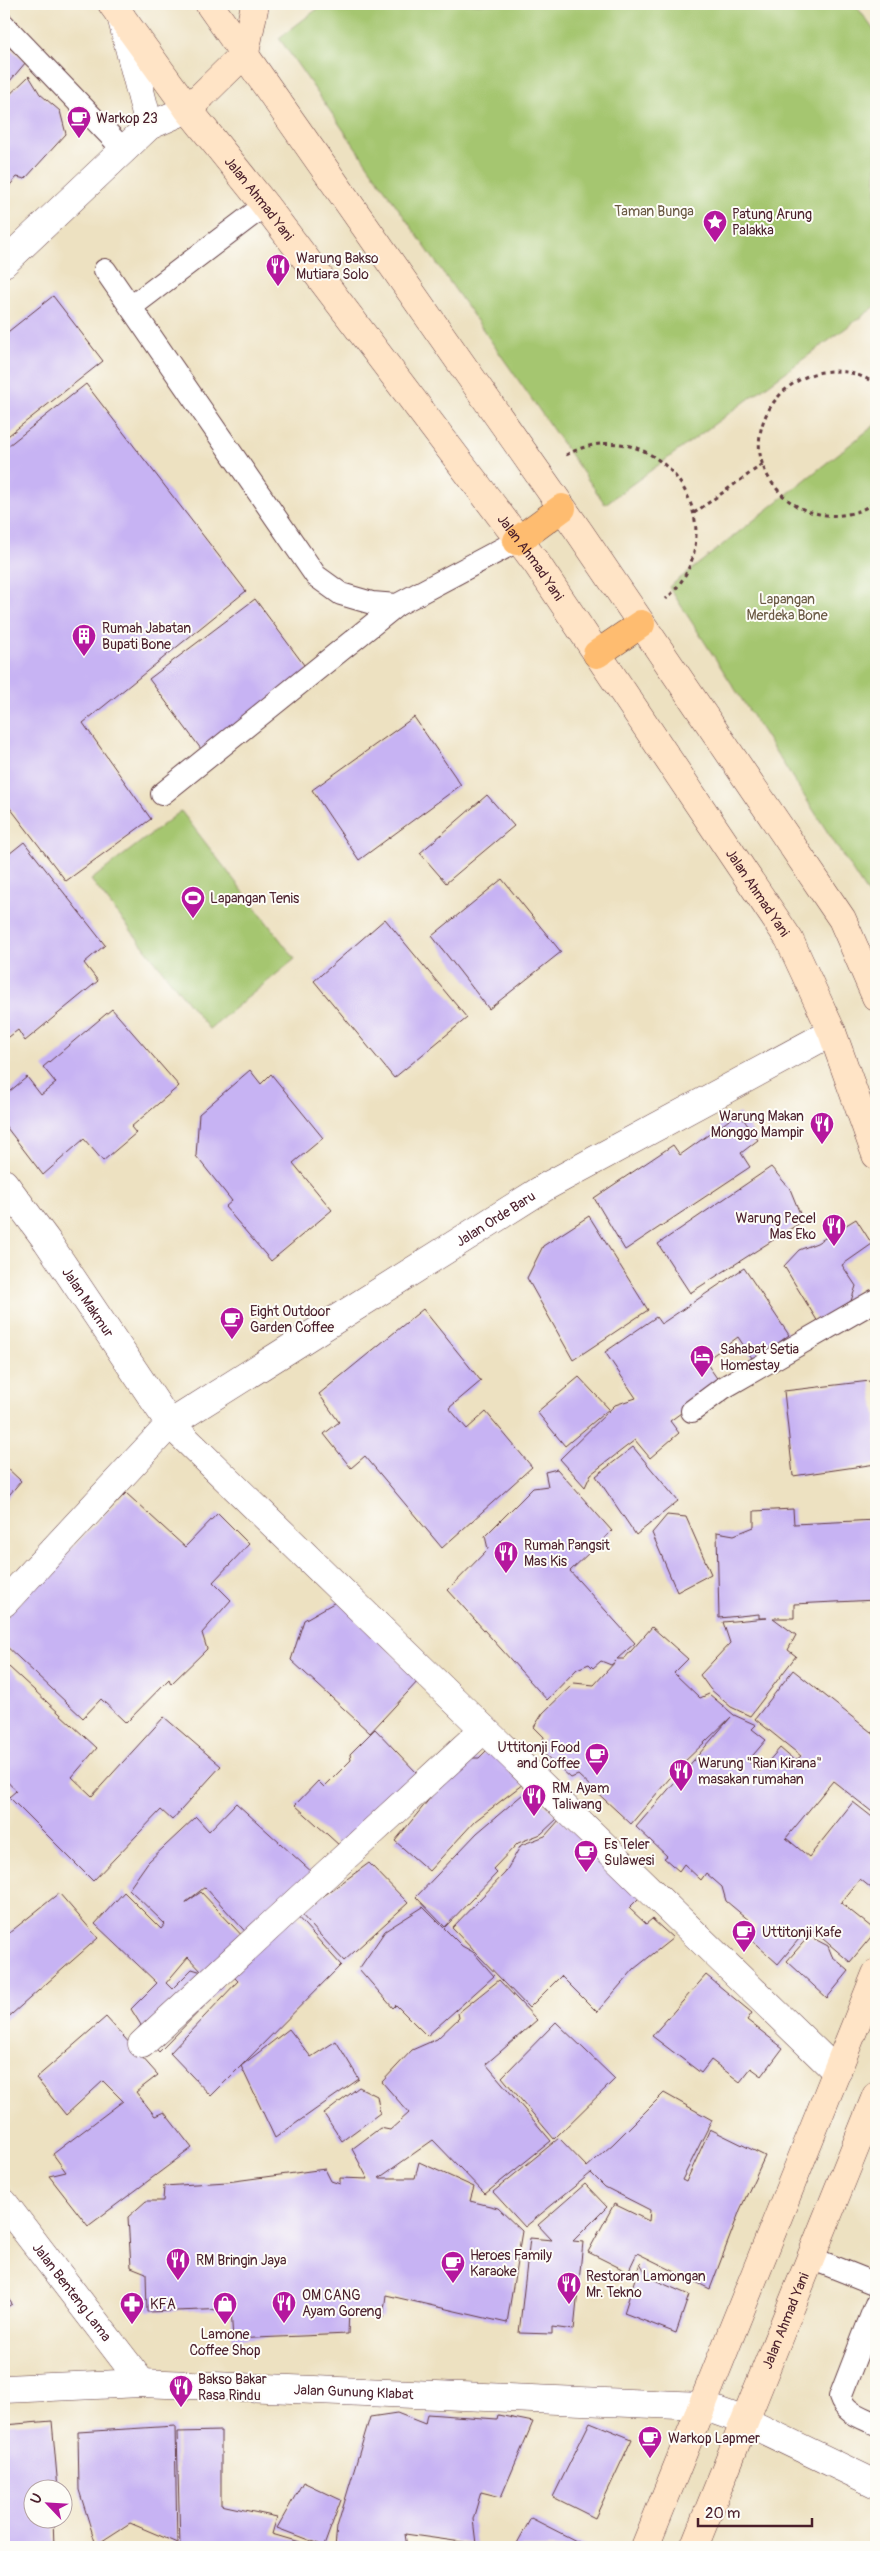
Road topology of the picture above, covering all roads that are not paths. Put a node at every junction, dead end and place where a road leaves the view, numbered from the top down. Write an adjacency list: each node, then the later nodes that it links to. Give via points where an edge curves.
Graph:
1 (209, 4): 5 (main road)
2 (255, 4): 5 (main road)
3 (121, 7): 6 (main road, Jalan Ahmad Yani); 7 (street)
4 (4, 25): 8 (lane)
5 (245, 53): 6 (main road); 13 (main road)
6 (188, 109): 7 (street); 9 (main road, Jalan Ahmad Yani)
7 (149, 126): 8 (street)
8 (123, 149): 10 (street)
9 (266, 205): 12 (lane); 14 (main road, Jalan Ahmad Yani)
10 (4, 262)
11 (105, 270): 12 (lane)
12 (131, 307): 15 (lane, via 316,576 341,594)
13 (562, 508): 14 (main road); 16 (main road)
14 (518, 541): 15 (lane); 17 (main road, Jalan Ahmad Yani)
15 (398, 606): 18 (lane)
16 (639, 622): 17 (main road); 19 (main road, via 842,919)
17 (597, 654): 20 (main road, Jalan Ahmad Yani, via 789,939)
18 (162, 794)
19 (875, 989)
20 (832, 1032): 21 (main road, Jalan Ahmad Yani); 25 (street, Jalan Orde Baru, via 548,1186)
21 (876, 1155)
22 (4, 1183): 25 (street, Jalan Makmur, via 47,1241)
23 (876, 1300): 24 (lane, via 723,1388)
24 (692, 1411)
25 (170, 1424): 26 (street, Jalan Orde Baru); 27 (street, Jalan Makmur)
26 (4, 1603)
27 (484, 1728): 29 (street); 30 (street, Jalan Makmur)
28 (876, 1974): 30 (main road)
29 (142, 2044)
30 (837, 2072): 38 (main road)
31 (876, 2096): 33 (main road, Jalan Ahmad Yani)
32 (4, 2202): 36 (street, Jalan Benteng Lama)
33 (811, 2258): 34 (lane); 39 (main road, Jalan Ahmad Yani)
34 (876, 2284)
35 (876, 2304): 40 (lane, via 840,2397 849,2411)
36 (142, 2383): 37 (street, Jalan Gunung Klabat); 38 (street, Jalan Gunung Klabat)
37 (4, 2389)
38 (703, 2406): 39 (street, Jalan Gunung Klabat); 42 (main road)
39 (745, 2421): 41 (street, Jalan Gunung Klabat); 43 (main road, Jalan Ahmad Yani)
40 (876, 2424)
41 (876, 2484)
42 (645, 2547)
43 (694, 2547)

